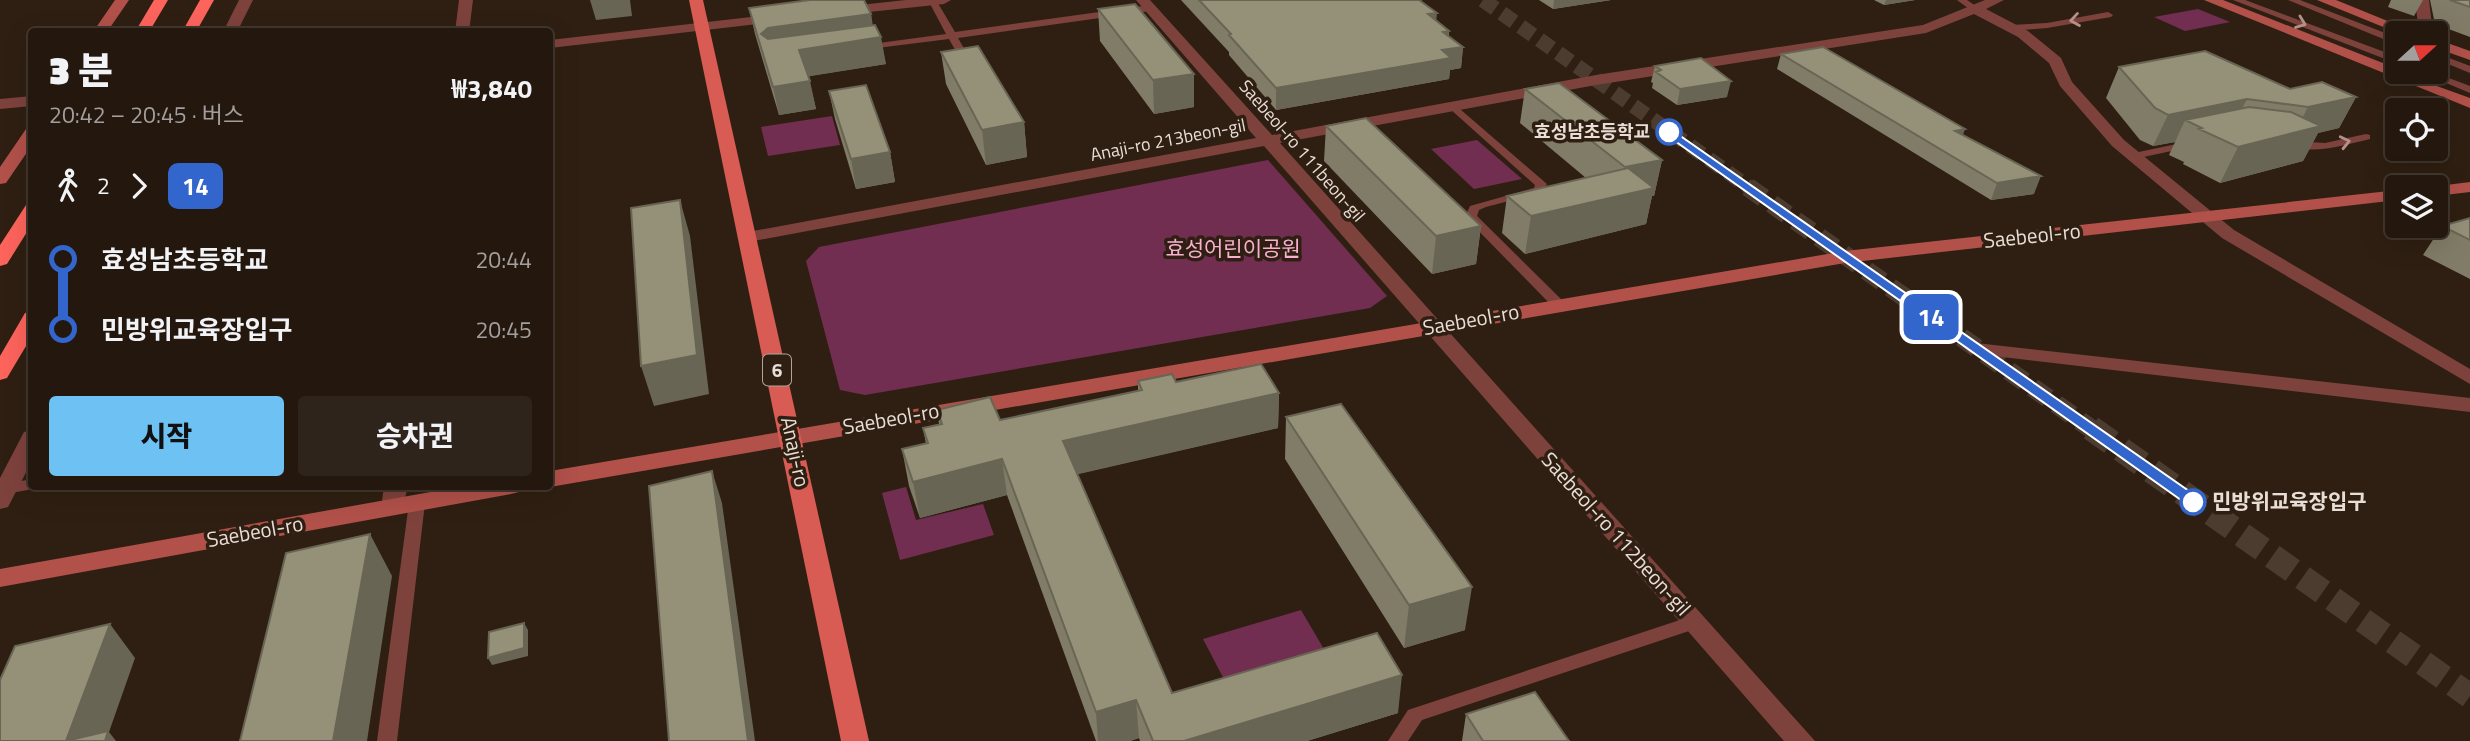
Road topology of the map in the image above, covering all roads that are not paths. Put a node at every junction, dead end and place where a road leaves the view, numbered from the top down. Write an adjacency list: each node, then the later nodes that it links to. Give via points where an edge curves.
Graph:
1 (122, 0): 23 (street)
2 (161, 0): 24 (highway)
3 (207, 0): 25 (highway)
4 (246, 0): 26 (street)
5 (466, 0): 27 (street)
6 (696, 0): 22 (main road, Anaji-ro / 6)
7 (1961, 0): 16 (lane)
8 (1997, 0): 16 (street, Anaji-ro 213beon-gil)
9 (2211, 0): 40 (street)
10 (2237, 0): 34 (lane, one-way to 34)
11 (2292, 0): 30 (lane)
12 (2324, 0): 21 (street)
13 (2422, 0): 20 (street)
14 (938, 1): 17 (street); 29 (lane)
15 (1147, 4): 29 (lane); 46 (street, Saebeol-ro 111beon-gil)
16 (1975, 9): 28 (street); 43 (street, Anaji-ro 213beon-gil, via 1926,29)
17 (824, 13)
18 (2108, 15): 28 (lane, one-way to 28, via 2045,29)
19 (797, 16): 22 (street)
20 (2425, 21)
21 (2385, 23)
22 (702, 27): 31 (street); 56 (main road, Anaji-ro / 6)
23 (103, 28)
24 (144, 28)
25 (191, 28)
26 (232, 28)
27 (462, 28)
28 (2011, 28): 49 (street, via 2056,61 2065,83)
29 (950, 36): 33 (lane); 37 (lane)
30 (2385, 37)
31 (553, 44)
32 (2448, 48): 35 (street)
33 (855, 49)
34 (2385, 56)
35 (2470, 56)
36 (2448, 62): 38 (lane)
37 (971, 70)
38 (2470, 70)
39 (2444, 84): 40 (lane)
40 (2466, 98)
41 (28, 101): 42 (street)
42 (0, 104)
43 (1453, 106): 46 (street, Anaji-ro 213beon-gil); 58 (lane, via 1541,184 1531,193 1474,208 1471,217)
44 (2366, 137): 47 (lane, one-way to 44, via 2315,147)
45 (28, 138): 50 (street)
46 (1268, 141): 56 (street, Anaji-ro 213beon-gil); 60 (street, Saebeol-ro 111beon-gil)
47 (2278, 141)
48 (2202, 142): 49 (lane)
49 (2134, 156): 55 (street)
50 (0, 179)
51 (2470, 187): 52 (street)
52 (2448, 190)
53 (2385, 196): 55 (street, Saebeol-ro)
54 (28, 215): 57 (highway)
55 (2205, 216): 58 (street, Saebeol-ro, via 1844,257); 63 (street)
56 (748, 237): 65 (main road, Anaji-ro / 6)
57 (0, 260)
58 (1559, 305): 60 (street, Saebeol-ro)
59 (28, 324): 62 (highway)
60 (1432, 327): 65 (street, Saebeol-ro); 74 (street, Saebeol-ro 112beon-gil)
61 (1976, 349): 64 (street)
62 (0, 374)
63 (2470, 378)
64 (2470, 405)
65 (792, 436): 67 (street, Saebeol-ro); 76 (main road, Anaji-ro / 6)
66 (28, 445): 70 (street)
67 (553, 479)
68 (28, 486): 70 (lane)
69 (488, 490): 72 (street, Saebeol-ro)
70 (3, 495)
71 (394, 497): 72 (street, Saebeol-ro); 73 (street, Saebeol-ro)
72 (418, 503): 75 (lane)
73 (0, 578)
74 (1695, 622): 77 (lane, via 1415,715); 78 (street, Saebeol-ro 112beon-gil)
75 (387, 741)
76 (855, 741)
77 (1398, 741)
78 (1801, 741)

